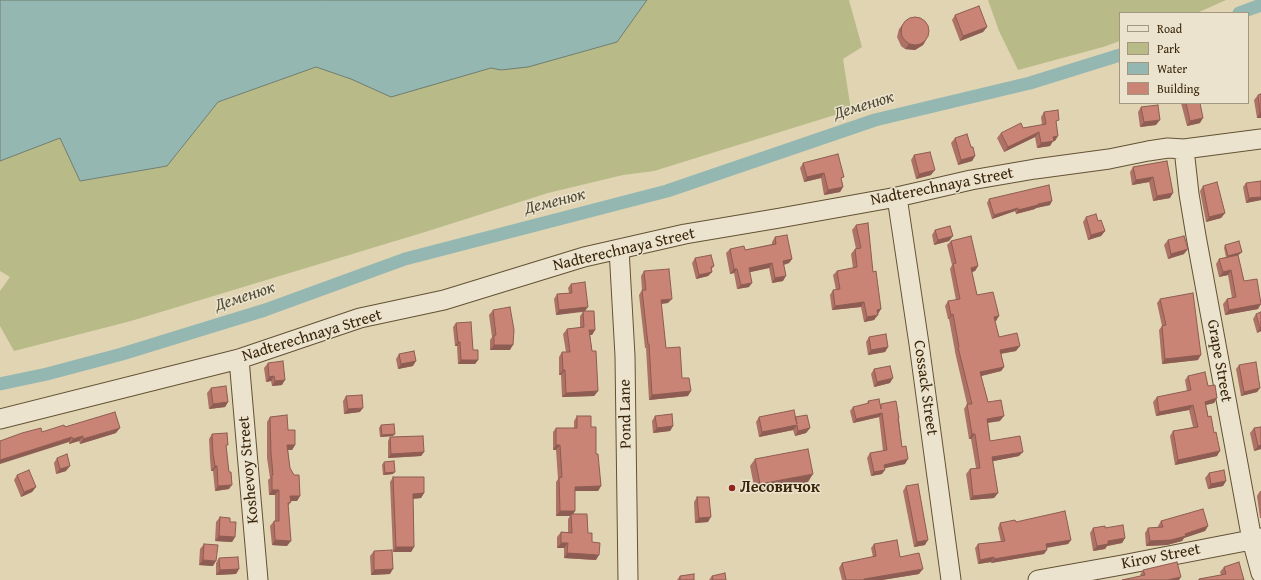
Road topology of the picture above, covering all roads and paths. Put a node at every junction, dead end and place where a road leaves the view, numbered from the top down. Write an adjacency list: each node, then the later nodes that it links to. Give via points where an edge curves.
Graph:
1 (1261, 139): 2 (street, Nadterechnaya Street)
2 (1184, 149): 3 (street, Nadterechnaya Street, via 1168,148 1035,169); 7 (street, Grape Street, via 1196,236)
3 (897, 197): 4 (street, Nadterechnaya Street); 11 (street, Cossack Street)
4 (619, 248): 5 (street, Nadterechnaya Street, via 584,256 444,300 360,318); 10 (street, Pond Lane, via 625,356)
5 (239, 359): 6 (street, Nadterechnaya Street); 9 (street, Koshevoy Street)
6 (0, 419)
7 (1256, 539): 8 (street, Grape Street); 12 (street, Kirov Street)
8 (1261, 573)
9 (258, 580)
10 (628, 580)
11 (951, 580)
12 (1038, 580)

